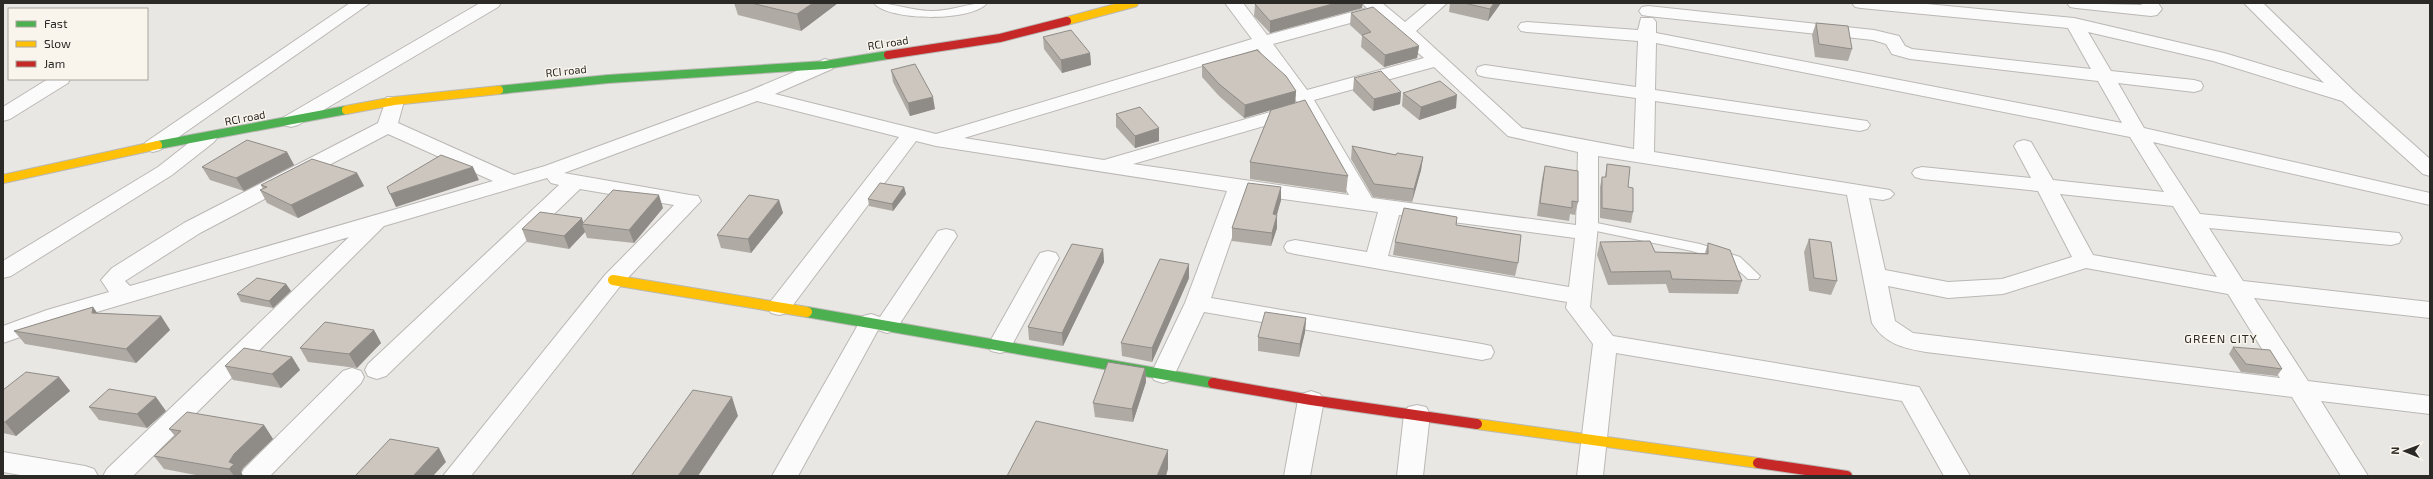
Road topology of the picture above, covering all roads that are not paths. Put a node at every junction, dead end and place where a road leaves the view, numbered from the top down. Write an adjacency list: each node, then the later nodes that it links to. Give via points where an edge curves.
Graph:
1 (361, 3): 39 (street)
2 (492, 3): 32 (street)
3 (879, 3): 4 (lane, via 905,12 946,16 969,10)
4 (982, 3)
5 (1134, 3): 21 (street, RCI road, via 1000,38)
6 (1234, 3): 19 (street)
7 (1438, 3): 16 (street)
8 (1860, 3): 14 (street)
9 (2076, 3): 13 (street)
10 (2252, 3): 28 (street)
11 (1375, 6): 16 (street); 19 (street)
12 (1648, 7): 17 (street); 23 (street, via 1874,34 1893,40 1898,50 1910,54)
13 (2147, 7): 18 (street, via 2152,28)
14 (2074, 23): 18 (street); 23 (street)
15 (1527, 27): 17 (street)
16 (1405, 31): 20 (street)
17 (1645, 36): 26 (street); 35 (street)
18 (2150, 40): 28 (street, via 2218,57)
19 (1262, 42): 30 (street); 38 (street)
20 (1435, 61): 30 (street); 41 (street, via 1515,132)
21 (825, 65): 27 (street); 29 (street, RCI road, via 608,79)
22 (1486, 71): 26 (street)
23 (2104, 76): 25 (street); 35 (street)
24 (59, 80): 31 (street)
25 (2194, 86)
26 (1644, 94): 33 (street); 42 (street)
27 (756, 95): 36 (street); 44 (street)
28 (2349, 98): 45 (street)
29 (394, 101): 32 (street, RCI road); 34 (street)
30 (1306, 102): 43 (street); 56 (street)
31 (3, 115)
32 (291, 121): 37 (street, RCI road)
33 (1860, 125)
34 (387, 126): 48 (street); 72 (street, via 192,228 120,273 112,280)
35 (2137, 132): 54 (street); 55 (street)
36 (911, 134): 38 (street); 75 (street)
37 (207, 138): 39 (street, RCI road); 67 (street, via 165,171)
38 (936, 140): 43 (street)
39 (153, 146): 47 (street, RCI road)
40 (2024, 146): 51 (street)
41 (1588, 148): 42 (street); 60 (street)
42 (1644, 157): 52 (street)
43 (1103, 167): 50 (street)
44 (552, 170): 48 (street); 49 (street, via 558,179)
45 (2430, 170)
46 (1922, 173): 51 (street)
47 (3, 179)
48 (514, 182): 59 (street)
49 (574, 182): 70 (street, via 690,201); 82 (street)
50 (1238, 187): 56 (street); 74 (street)
51 (2047, 187): 55 (street); 66 (street)
52 (1857, 190): 53 (street); 68 (street)
53 (1883, 194)
54 (2430, 199)
55 (2179, 200): 58 (street)
56 (1364, 203): 57 (street)
57 (1390, 207): 60 (street); 65 (street)
58 (2192, 220): 62 (street); 71 (street)
59 (377, 223): 72 (street); 93 (street)
60 (1586, 229): 69 (lane, via 1694,247 1735,260); 73 (street)
61 (946, 236): 77 (street)
62 (2391, 238)
63 (1295, 247): 65 (street)
64 (1048, 258): 80 (street)
65 (1376, 261): 73 (street)
66 (2085, 262): 68 (street, via 2003,286 1948,290); 71 (street)
67 (3, 271)
68 (1874, 275): 85 (street, via 1884,323 1892,334 1903,340)
69 (1752, 276)
70 (613, 280): 75 (street); 95 (street)
71 (2235, 288): 76 (street); 85 (street)
72 (125, 296): 78 (street, via 55,316)
73 (1579, 296): 79 (street, via 1578,308)
74 (1197, 303): 81 (street); 83 (street)
75 (779, 307): 77 (street)
76 (2430, 310)
77 (879, 323): 80 (street); 96 (street)
78 (3, 335)
79 (1605, 343): 89 (street); 101 (street, via 1910,393)
80 (1000, 345): 83 (street)
81 (1482, 352)
82 (377, 370)
83 (1163, 374): 86 (street)
84 (352, 377): 94 (street)
85 (2301, 390): 87 (street); 102 (street)
86 (1311, 400): 88 (street); 97 (street)
87 (2430, 405)
88 (1417, 414): 89 (street); 98 (street)
89 (1595, 439): 99 (street); 100 (street)
90 (3, 462): 91 (street)
91 (30, 472): 92 (street)
92 (85, 476)
93 (116, 476)
94 (253, 476)
95 (456, 476)
96 (785, 476)
97 (1297, 476)
98 (1410, 476)
99 (1590, 476)
100 (1847, 476)
101 (1957, 476)
102 (2355, 476)

